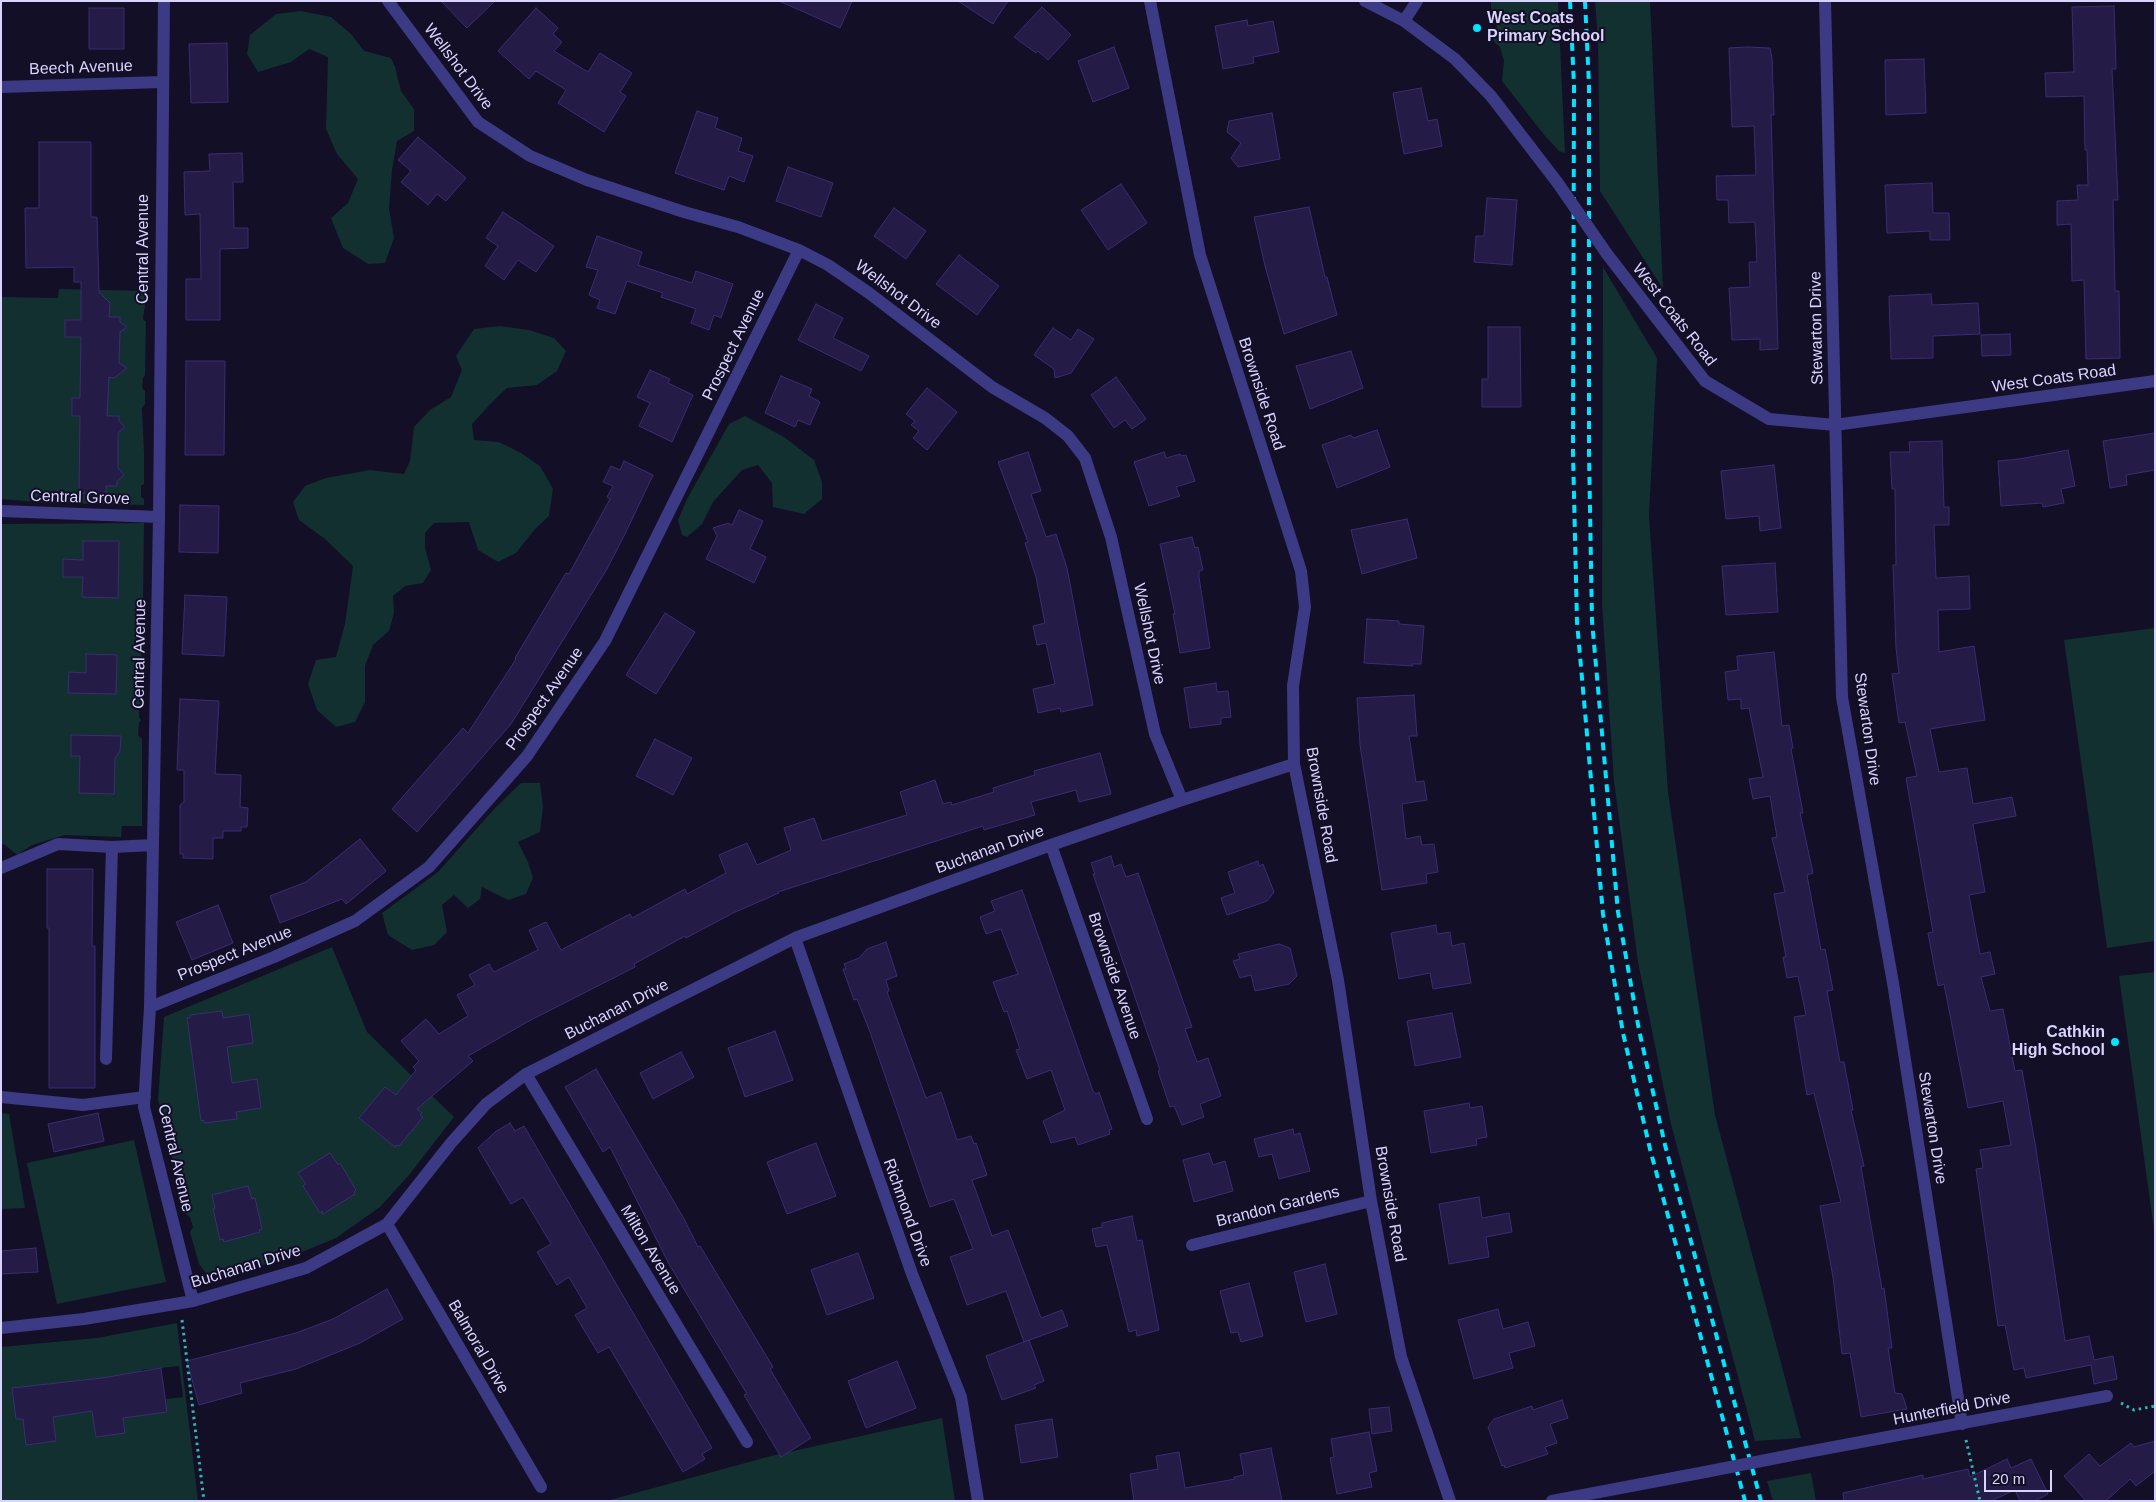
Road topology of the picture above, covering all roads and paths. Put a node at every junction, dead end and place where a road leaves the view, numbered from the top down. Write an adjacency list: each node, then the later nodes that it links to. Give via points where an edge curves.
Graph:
1 (164, 1): 8 (street, Central Avenue)
2 (388, 1): 10 (street, Wellshot Drive, via 478,122 530,156 587,180 738,227)
3 (1150, 1): 15 (street, Brownside Road, via 1200,255 1302,571 1306,607 1293,686)
4 (1365, 1): 7 (street, West Coats Road)
5 (1417, 1): 7 (street)
6 (1825, 1): 12 (street, Stewarton Drive)
7 (1404, 21): 12 (street, West Coats Road, bridge, via 1455,59 1491,96 1705,381 1769,420)
8 (162, 82): 9 (street, Beech Avenue); 14 (street, Central Avenue)
9 (1, 87)
10 (799, 250): 16 (street, Wellshot Drive, via 845,276 992,387 1045,418 1068,436 1085,458 1111,537 1155,734); 22 (street, Prospect Avenue, via 605,642 527,756 429,867 355,921)
11 (2155, 381): 12 (street, West Coats Road)
12 (1835, 425): 36 (street, Stewarton Drive, via 1842,697 1893,983)
13 (1, 511): 14 (street, Central Grove)
14 (159, 517): 17 (street, Central Avenue)
15 (1294, 764): 16 (street, Buchanan Drive); 28 (street, Brownside Road, via 1338,980)
16 (1182, 800): 18 (street, Buchanan Drive)
17 (153, 845): 19 (street); 22 (street, Central Avenue)
18 (1051, 845): 21 (street, Buchanan Drive); 27 (street, Brownside Avenue)
19 (112, 847): 20 (street, via 58,844); 23 (street)
20 (1, 868)
21 (795, 938): 24 (street, Buchanan Drive); 40 (street, Richmond Drive, via 912,1274 961,1397)
22 (150, 1006): 25 (street, Central Avenue)
23 (106, 1059)
24 (526, 1074): 29 (street, Buchanan Drive, via 486,1104); 37 (street, Milton Avenue)
25 (145, 1096): 26 (street, via 83,1106); 31 (street, Central Avenue, via 144,1107)
26 (1, 1097)
27 (1147, 1119)
28 (1372, 1201): 30 (street, Brandon Gardens); 41 (street, Brownside Road, via 1401,1358)
29 (387, 1224): 31 (street, Buchanan Drive, via 306,1268); 38 (street, Balmoral Drive)
30 (1192, 1245)
31 (193, 1301): 32 (street, Buchanan Drive)
32 (179, 1303): 33 (street, Buchanan Drive, via 84,1319); 39 (path)
33 (1, 1328)
34 (2107, 1396): 35 (path, via 2134,1410); 36 (street, Hunterfield Drive)
35 (2155, 1406)
36 (1962, 1424): 42 (street, Hunterfield Drive, bridge); 43 (path)
37 (747, 1442)
38 (541, 1487)
39 (204, 1501)
40 (978, 1501)
41 (1450, 1501)
42 (1552, 1501)
43 (1980, 1501)

